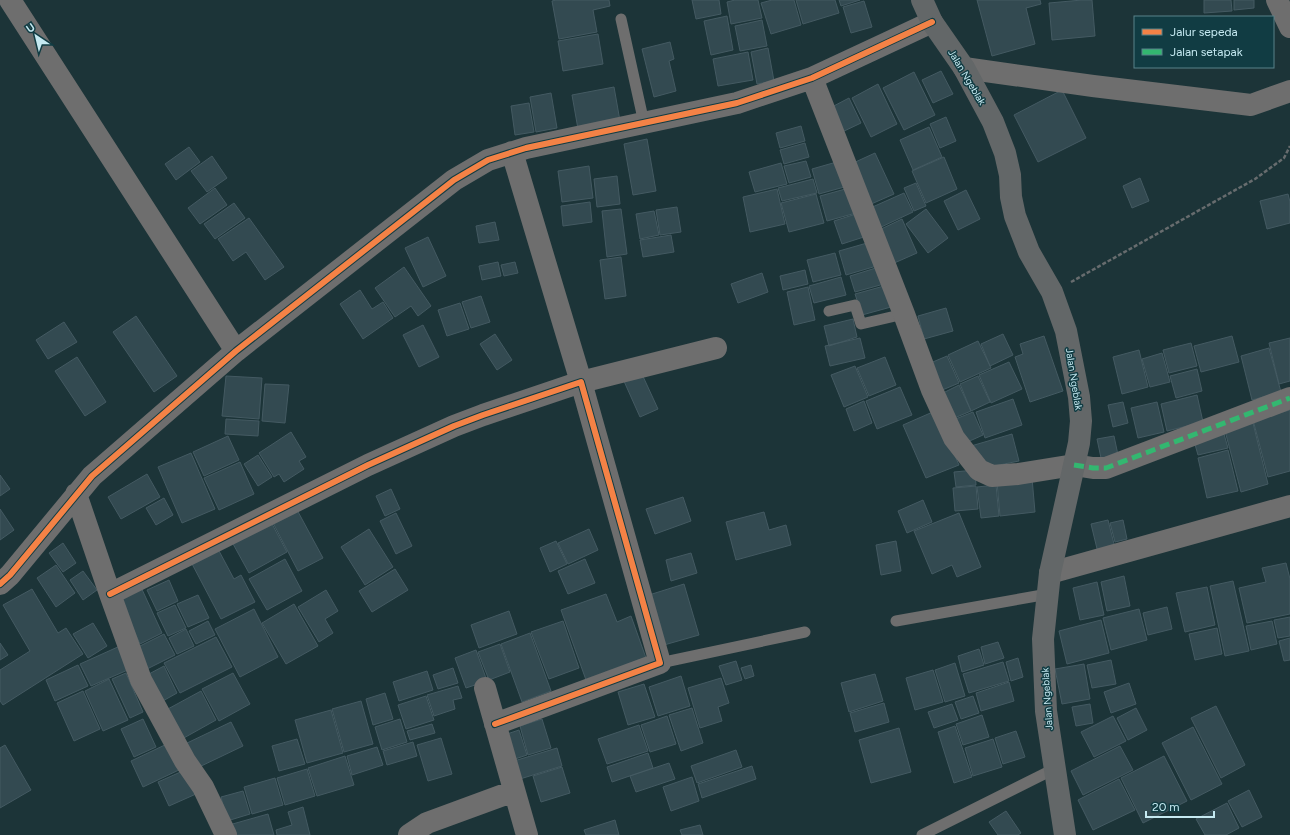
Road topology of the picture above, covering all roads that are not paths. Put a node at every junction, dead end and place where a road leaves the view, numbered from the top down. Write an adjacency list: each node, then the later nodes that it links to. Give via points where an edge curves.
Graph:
1 (10, 0): 15 (street)
2 (922, 0): 5 (main road, Jalan Ngeblak)
3 (1277, 0): 6 (street)
4 (621, 19): 10 (lane)
5 (932, 22): 7 (main road, Jalan Ngeblak); 8 (street)
6 (1290, 27)
7 (964, 68): 9 (street, via 1251,105); 18 (main road, Jalan Ngeblak, via 993,122 1005,153 1015,216 1029,252 1052,292 1066,331 1081,421)
8 (812, 78): 10 (street, via 737,103); 13 (street)
9 (1290, 90)
10 (644, 123): 11 (street)
11 (512, 152): 15 (street, via 488,160 454,180); 16 (street)
12 (829, 311): 13 (lane, via 854,305 861,324)
13 (904, 314): 18 (street, via 932,390 954,438 979,470 992,476)
14 (716, 348): 16 (street)
15 (236, 351): 19 (street, via 92,476)
16 (581, 382): 23 (street, via 454,426 368,465); 26 (street)
17 (1290, 398): 18 (street, via 1106,468)
18 (1074, 465): 22 (main road, Jalan Ngeblak)
19 (76, 494): 21 (street); 23 (street)
20 (1290, 506): 22 (street)
21 (0, 584)
22 (1049, 584): 24 (lane); 29 (main road, Jalan Ngeblak, via 1043,639 1046,711)
23 (110, 594): 31 (street, via 141,680 185,761 203,787)
24 (896, 621)
25 (806, 632): 26 (lane)
26 (660, 663): 28 (street)
27 (484, 688): 28 (street)
28 (496, 724): 30 (street)
29 (1054, 770): 34 (lane); 35 (main road, Jalan Ngeblak)
30 (514, 791): 32 (street, via 427,823); 33 (street)
31 (226, 835)
32 (409, 835)
33 (527, 835)
34 (922, 835)
35 (1064, 835)

